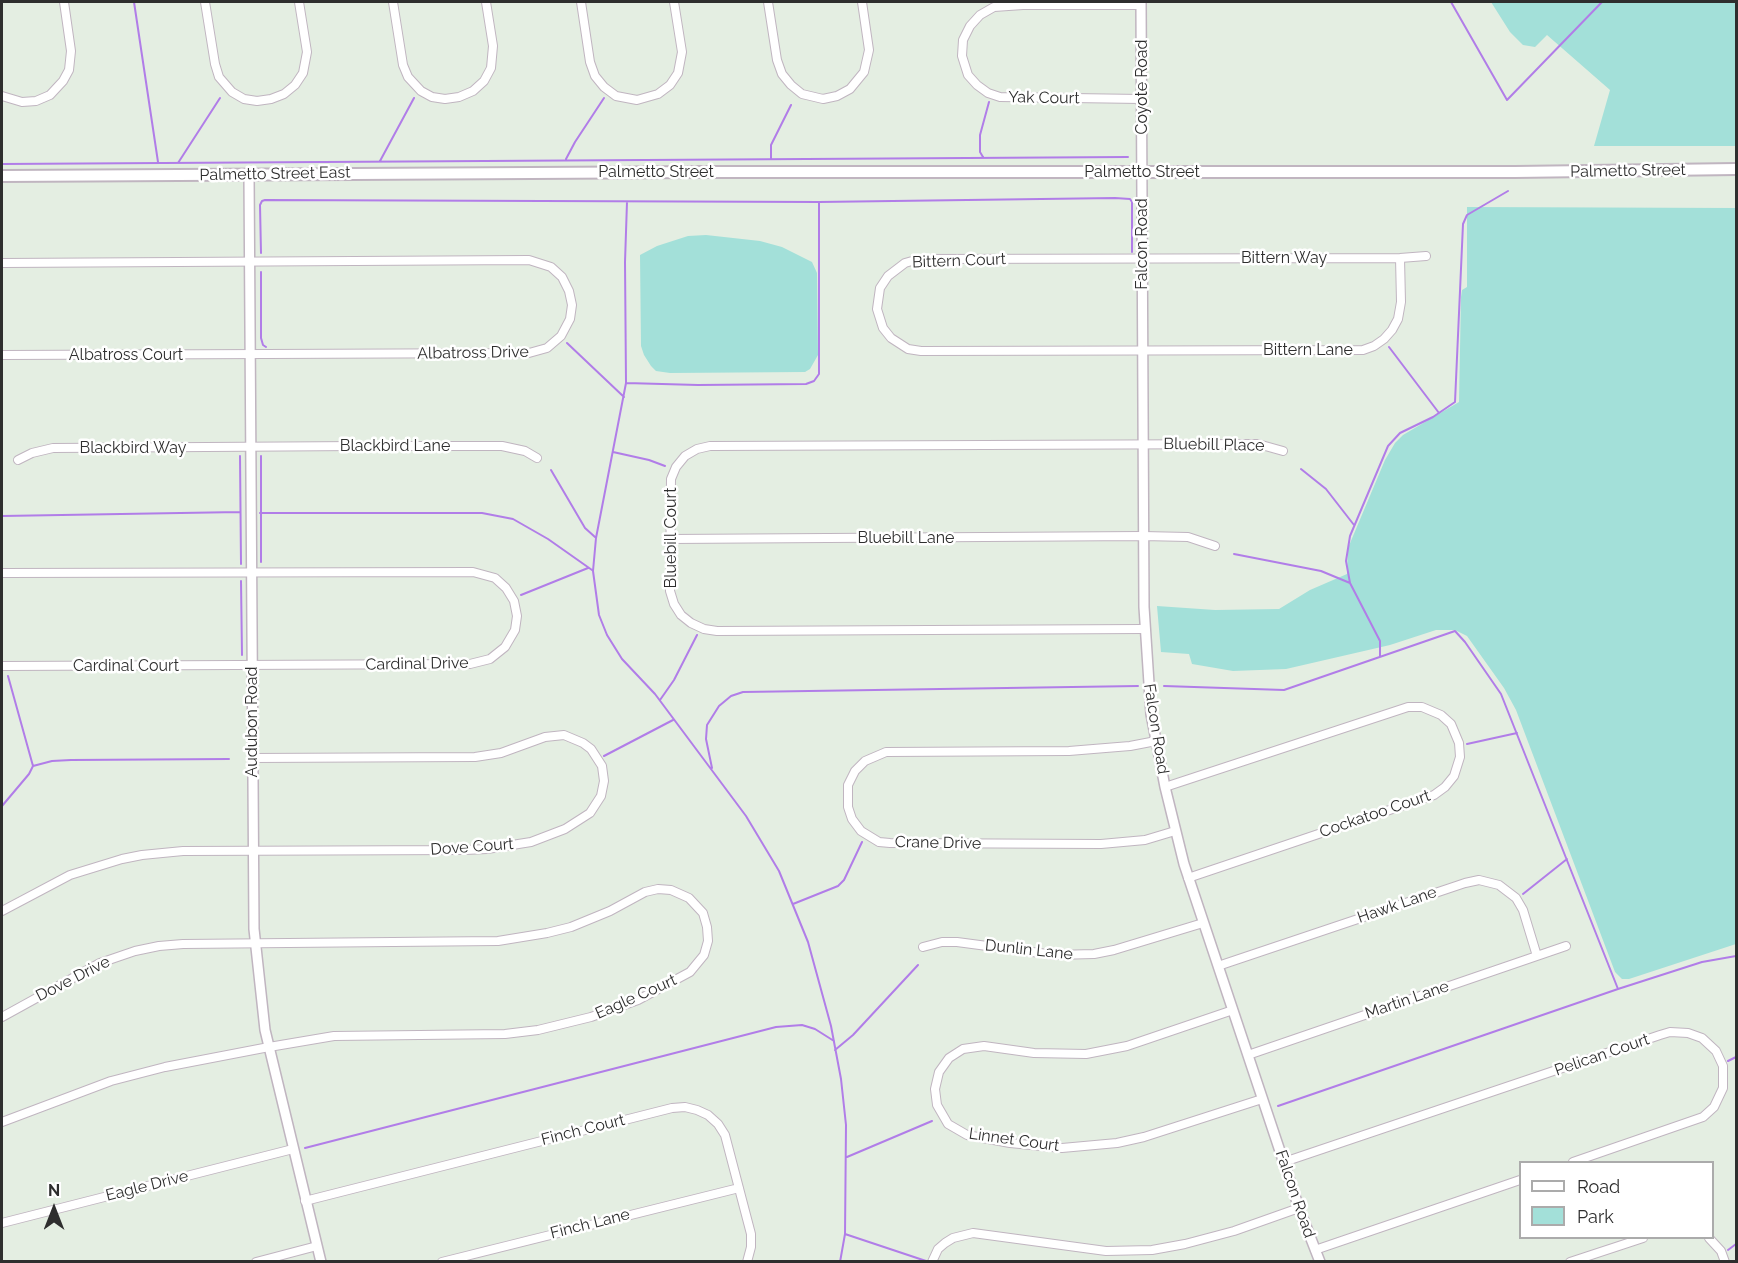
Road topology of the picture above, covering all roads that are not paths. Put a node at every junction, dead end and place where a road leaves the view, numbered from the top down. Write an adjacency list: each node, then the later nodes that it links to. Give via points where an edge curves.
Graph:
1 (64, 2): 11 (street, via 71,57 63,81 50,95 36,101 22,102)
2 (205, 2): 3 (street, via 219,77 238,96 257,101 284,94 303,73 307,52)
3 (299, 2)
4 (393, 2): 5 (street, via 408,77 426,94 445,99 473,91 491,68 494,46)
5 (486, 2)
6 (581, 2): 7 (street, via 595,76 616,96 637,100 658,94 678,73 682,52)
7 (674, 2)
8 (768, 2): 9 (street, via 782,74 796,90 823,99 850,89 864,72 869,51)
9 (862, 2)
10 (1141, 3): 12 (street, Coyote Road); 12 (street, Yak Court, via 994,7 970,26 963,40 962,56 976,85 1000,97)
11 (2, 96)
12 (1142, 99): 15 (street, Coyote Road)
13 (1737, 169): 15 (main road, Palmetto Street)
14 (548, 172): 15 (main road, Palmetto Street); 16 (main road, Palmetto Street East)
15 (1142, 172): 19 (street, Falcon Road)
16 (249, 175): 17 (main road, Palmetto Street East); 21 (street, Audubon Road)
17 (2, 176)
18 (1426, 256): 20 (street, Bittern Way)
19 (1142, 257): 20 (street, Bittern Way); 23 (street, Falcon Road); 23 (street, Bittern Court, via 912,261 893,270 884,281 877,309 891,338 914,351)
20 (1400, 258): 23 (street, Bittern Lane, via 1398,319 1384,339 1369,348)
21 (250, 261): 22 (street); 24 (street, Audubon Road); 24 (street, Albatross Drive, via 529,260 551,267 562,277 572,305 568,325 557,340 529,353)
22 (2, 262)
23 (1143, 351): 26 (street, Falcon Road)
24 (250, 354): 25 (street, Albatross Court); 27 (street, Audubon Road)
25 (2, 356)
26 (1143, 444): 28 (street, Bluebill Place, via 1258,444); 31 (street, Falcon Road); 32 (street, Bluebill Court, via 704,447 685,456 673,473)
27 (251, 447): 29 (street, Blackbird Lane, via 502,446); 30 (street, Blackbird Way, via 53,448); 34 (street, Audubon Road)
28 (1283, 451)
29 (537, 458)
30 (18, 460)
31 (1143, 536): 32 (street, Bluebill Lane); 33 (street, Bluebill Lane, via 1188,537); 36 (street, Falcon Road)
32 (670, 539): 36 (street, Bluebill Court, via 670,591 674,604 686,620 710,630)
33 (1215, 546)
34 (251, 572): 35 (street); 37 (street, Audubon Road); 37 (street, Cardinal Drive, via 481,573 506,588 517,616 515,630 505,647 477,663)
35 (2, 573)
36 (1144, 629): 39 (street, Falcon Road)
37 (251, 665): 38 (street, Cardinal Court); 40 (street, Audubon Road)
38 (2, 666)
39 (1156, 741): 41 (street, Falcon Road); 42 (street, Crane Drive, via 1069,751 886,752 872,757 855,771 848,785 848,807 861,831 879,842 890,843 1101,844 1145,840)
40 (252, 758): 43 (street, Audubon Road); 43 (street, Dove Court, via 475,757 564,735 591,749 602,766 604,781 596,806 578,822 545,838 510,846 465,850)
41 (1165, 787): 42 (street, Falcon Road); 44 (street, Cockatoo Court, via 1408,707 1422,707 1441,715 1451,724 1459,743 1459,764 1454,776 1434,795)
42 (1175, 831): 44 (street, Falcon Road)
43 (253, 850): 45 (street, via 183,851 122,859 70,875); 47 (street, Audubon Road)
44 (1188, 878): 46 (street, Falcon Road)
45 (2, 911)
46 (1203, 923): 49 (street, Dunlin Lane, via 1114,950 1075,956 957,942); 51 (street, Falcon Road)
47 (255, 944): 53 (street, Dove Drive, via 183,944 135,951 85,970); 54 (street, Audubon Road); 54 (street, Eagle Court, via 523,938 571,927 658,889 689,898 703,913 708,927 704,956 690,972 638,1000 568,1024 494,1035 334,1036)
48 (1566, 946): 50 (street, Martin Lane)
49 (923, 947)
50 (1537, 956): 51 (street, Hawk Lane, via 1516,898 1499,885 1479,880); 55 (street, Martin Lane)
51 (1218, 966): 52 (street, Falcon Road)
52 (1233, 1010): 55 (street, Falcon Road); 56 (street, Linnet Court, via 1127,1046 1086,1054 1055,1055 984,1046 963,1049 949,1058 939,1072 937,1105 944,1120 962,1133 1062,1148 1144,1137)
53 (2, 1017)
54 (269, 1047): 57 (street, via 165,1066 111,1081); 58 (street, Audubon Road)
55 (1248, 1055): 56 (street, Falcon Road)
56 (1262, 1099): 60 (street, Falcon Road)
57 (2, 1122)
58 (293, 1149): 63 (street, Audubon Road); 65 (street, Eagle Drive)
59 (1576, 1161): 60 (street, Pelican Court, via 1703,1117 1718,1101 1723,1088 1723,1066 1716,1051 1701,1038 1670,1032)
60 (1284, 1162): 64 (street, Falcon Road)
61 (1519, 1181): 69 (street)
62 (739, 1188): 63 (street, Finch Court, via 722,1129 703,1112 678,1107); 72 (street, Finch Lane); 73 (street, Finch Court, via 751,1241)
63 (305, 1201): 68 (street, Audubon Road)
64 (1299, 1208): 69 (street, Falcon Road); 74 (street, via 1185,1245 1152,1250 1106,1251 963,1234 938,1249)
65 (2, 1223)
66 (1640, 1239): 76 (street)
67 (1710, 1239): 77 (street)
68 (317, 1246): 70 (street); 71 (street, Audubon Road)
69 (1315, 1250): 75 (street, Falcon Road)
70 (256, 1262)
71 (321, 1262)
72 (442, 1262)
73 (747, 1262)
74 (932, 1262)
75 (1320, 1262)
76 (1570, 1262)
77 (1725, 1262)

